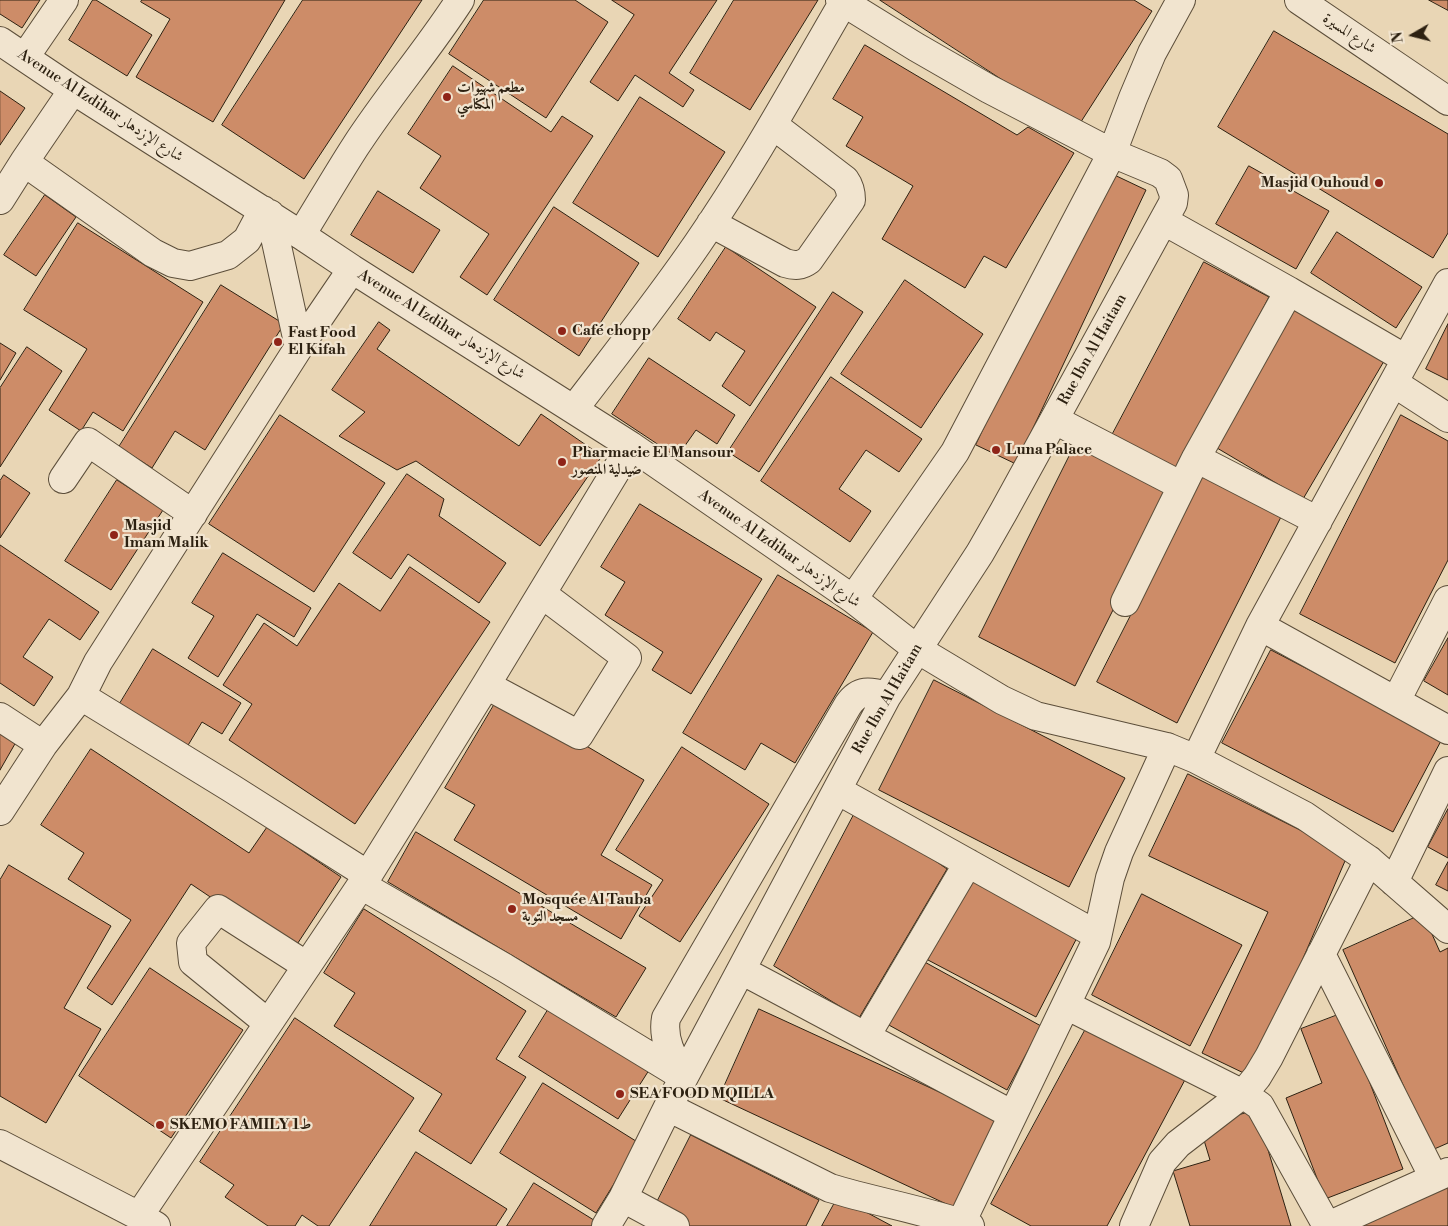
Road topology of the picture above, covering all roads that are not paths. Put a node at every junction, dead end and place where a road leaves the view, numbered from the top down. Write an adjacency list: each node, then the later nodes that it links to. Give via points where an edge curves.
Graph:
1 (64, 0): 7 (street)
2 (460, 0): 17 (street, via 355,147)
3 (1181, 0): 11 (street, via 1152,53)
4 (1299, 0): 9 (street, شارع المسيرة)
5 (842, 1): 10 (street); 11 (street, via 958,72)
6 (0, 41): 7 (street, Avenue Al Izdihar شارع الإزدهار)
7 (25, 57): 8 (street, Avenue Al Izdihar شارع الإزدهار)
8 (73, 90): 12 (street); 14 (street, Avenue Al Izdihar شارع الإزدهار)
9 (1448, 101)
10 (772, 125): 16 (street); 16 (street, via 845,180 851,200 810,260 793,266)
11 (1112, 153): 15 (street, Rue Ibn Al Haitam, via 1168,178 1174,195); 34 (street, via 954,452)
12 (24, 162): 13 (street); 14 (street, via 153,253 173,263 190,266 228,255 247,240)
13 (0, 200)
14 (266, 212): 17 (street, Avenue Al Izdihar شارع الإزدهار); 21 (street)
15 (1164, 221): 20 (street); 26 (street, Rue Ibn Al Haitam)
16 (711, 223): 24 (street)
17 (302, 235): 18 (street, Avenue Al Izdihar شارع الإزدهار)
18 (352, 270): 21 (street); 24 (street, Avenue Al Izdihar شارع الإزدهار)
19 (1448, 283): 22 (street)
20 (1289, 291): 22 (street); 28 (street)
21 (299, 347): 31 (street)
22 (1406, 359): 23 (street)
23 (1394, 383): 25 (street); 32 (street)
24 (574, 409): 27 (street, Avenue Al Izdihar شارع الإزدهار)
25 (1448, 418)
26 (1056, 420): 30 (street); 38 (street, Rue Ibn Al Haitam, via 980,552)
27 (631, 446): 33 (street); 34 (street, Avenue Al Izdihar شارع الإزدهار)
28 (1196, 458): 30 (street); 32 (street)
29 (63, 479): 31 (street, via 88,442)
30 (1182, 486): 36 (street)
31 (193, 514): 40 (street, via 98,662)
32 (1318, 521): 37 (street)
33 (542, 594): 39 (street); 39 (street, via 627,658 579,735)
34 (853, 599): 38 (street, Avenue Al Izdihar شارع الإزدهار)
35 (1448, 600): 42 (street)
36 (1125, 602)
37 (1260, 626): 42 (street); 47 (street)
38 (917, 649): 41 (street, Rue Ibn Al Haitam); 46 (street, Avenue Al Izdihar شارع الإزدهار, via 1002,700 1036,716)
39 (486, 685): 53 (street)
40 (81, 696): 45 (street); 53 (street, via 232,788)
41 (887, 696): 49 (street, Rue Ibn Al Haitam); 63 (street, via 865,692 848,705 666,1018 665,1036)
42 (1396, 701): 44 (street)
43 (0, 717): 45 (street)
44 (1448, 730)
45 (43, 745): 50 (street)
46 (1167, 747): 47 (street, Avenue Al Izdihar شارع الإزدهار); 56 (street, via 1119,852)
47 (1196, 758): 51 (street, Avenue Al Izdihar شارع الإزدهار, via 1305,816)
48 (1448, 771): 54 (street)
49 (837, 790): 52 (street); 59 (street, Rue Ibn Al Haitam)
50 (0, 811)
51 (1369, 860): 54 (street, Avenue Al Izdihar شارع الإزدهار); 57 (street)
52 (968, 863): 56 (street); 62 (street)
53 (365, 880): 58 (street); 63 (street)
54 (1394, 882): 55 (street, Avenue Al Izdihar شارع الإزدهار)
55 (1448, 929)
56 (1097, 935): 60 (street)
57 (1321, 954): 64 (street, via 1269,1057); 68 (street)
58 (307, 966): 61 (street); 61 (street, via 218,908 191,943 193,962)
59 (741, 970): 62 (street); 63 (street, Rue Ibn Al Haitam)
60 (1066, 1005): 64 (street); 66 (street)
61 (268, 1023): 70 (street)
62 (866, 1036): 66 (street)
63 (684, 1077): 65 (street, Rue Ibn Al Haitam)
64 (1243, 1094): 74 (street, via 1178,1144 1162,1162); 75 (street, via 1260,1106)
65 (668, 1107): 69 (street, Rue Ibn Al Haitam); 71 (street, via 830,1188)
66 (1013, 1115): 71 (street)
67 (0, 1144): 70 (street)
68 (1441, 1175): 75 (street)
69 (623, 1198): 72 (street, Rue Ibn Al Haitam); 73 (street)
70 (147, 1221)
71 (965, 1224)
72 (606, 1226)
73 (675, 1226)
74 (1134, 1226)
75 (1328, 1226)

